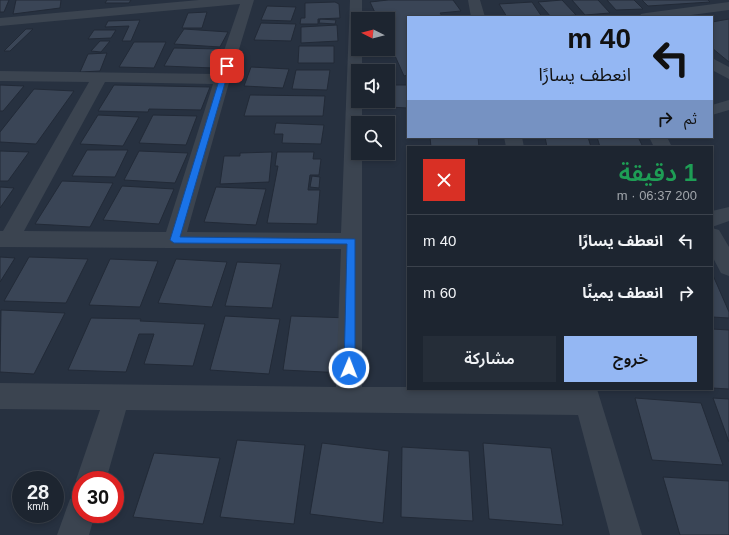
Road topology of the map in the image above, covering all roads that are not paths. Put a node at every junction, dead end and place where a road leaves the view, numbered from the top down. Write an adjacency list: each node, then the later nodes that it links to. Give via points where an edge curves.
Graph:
1 (91, 0): 8 (street)
2 (242, 0): 6 (street)
3 (248, 0): 16 (street)
4 (356, 0): 24 (street)
5 (474, 0): 9 (street)
6 (222, 1): 8 (street)
7 (729, 6): 10 (street)
8 (88, 14): 11 (street)
9 (478, 16)
10 (654, 16)
11 (1, 23)
12 (713, 64): 13 (street)
13 (729, 74)
14 (0, 76): 15 (street)
15 (99, 78): 16 (street); 22 (street)
16 (222, 78): 23 (street)
17 (729, 105): 18 (street)
18 (713, 110)
19 (729, 214): 20 (street)
20 (713, 218)
21 (713, 238): 25 (street)
22 (4, 239): 23 (street)
23 (174, 240): 24 (street)
24 (352, 241): 29 (street)
25 (729, 267)
26 (586, 395): 29 (street); 33 (street)
27 (0, 396): 28 (street)
28 (117, 397): 29 (street); 30 (street)
29 (349, 399)
30 (94, 471)
31 (77, 523): 32 (street)
32 (73, 535)
33 (626, 535)

